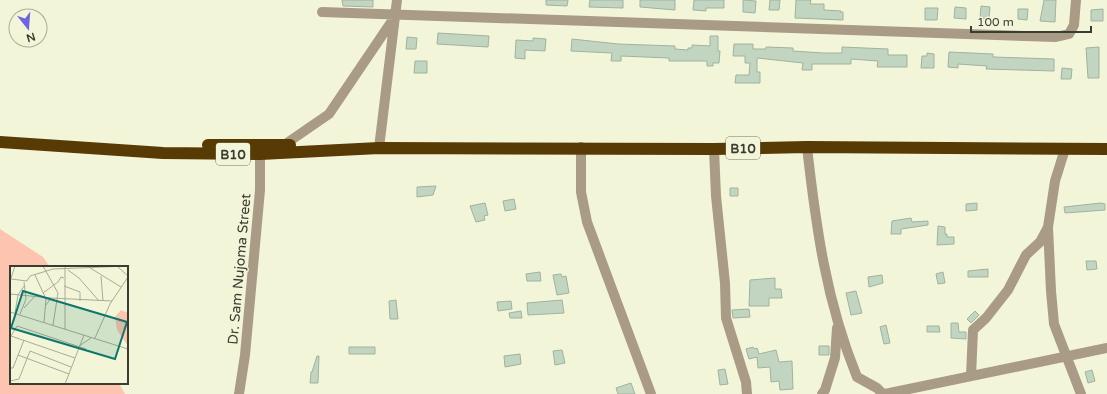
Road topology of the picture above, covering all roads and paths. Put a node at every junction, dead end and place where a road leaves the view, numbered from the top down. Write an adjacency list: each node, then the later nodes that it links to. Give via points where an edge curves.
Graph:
1 (397, 0): 4 (street)
2 (1076, 0): 4 (street, via 1074,25 1070,34 1056,37)
3 (322, 12): 4 (street)
4 (396, 15): 6 (street, via 329,114); 9 (street)
5 (0, 142): 13 (highway, B10, via 87,148)
6 (284, 145): 9 (highway, B10, via 330,144); 13 (highway, B10)
7 (581, 147): 9 (highway, B10); 10 (highway, B10); 20 (street, via 581,192 587,222)
8 (807, 147): 10 (highway, B10); 11 (highway, B10); 15 (street, via 824,272)
9 (379, 148): 13 (highway, B10)
10 (714, 149): 21 (street, via 726,318 746,382)
11 (1065, 149): 12 (highway, B10); 14 (street, via 1055,181)
12 (1107, 149)
13 (260, 150): 19 (street, Dr. Sam Nujoma Street, via 260,190)
14 (1048, 227): 17 (street, via 1054,324); 18 (street, via 1040,242 1026,255 1008,290 973,330)
15 (837, 322): 22 (street, via 835,358); 23 (street, via 857,377)
16 (1107, 348): 17 (street)
17 (1067, 357): 18 (street); 24 (street)
18 (971, 376): 23 (street)
19 (239, 394)
20 (651, 394)
21 (747, 394)
22 (822, 394)
23 (884, 394)
24 (1082, 394)

